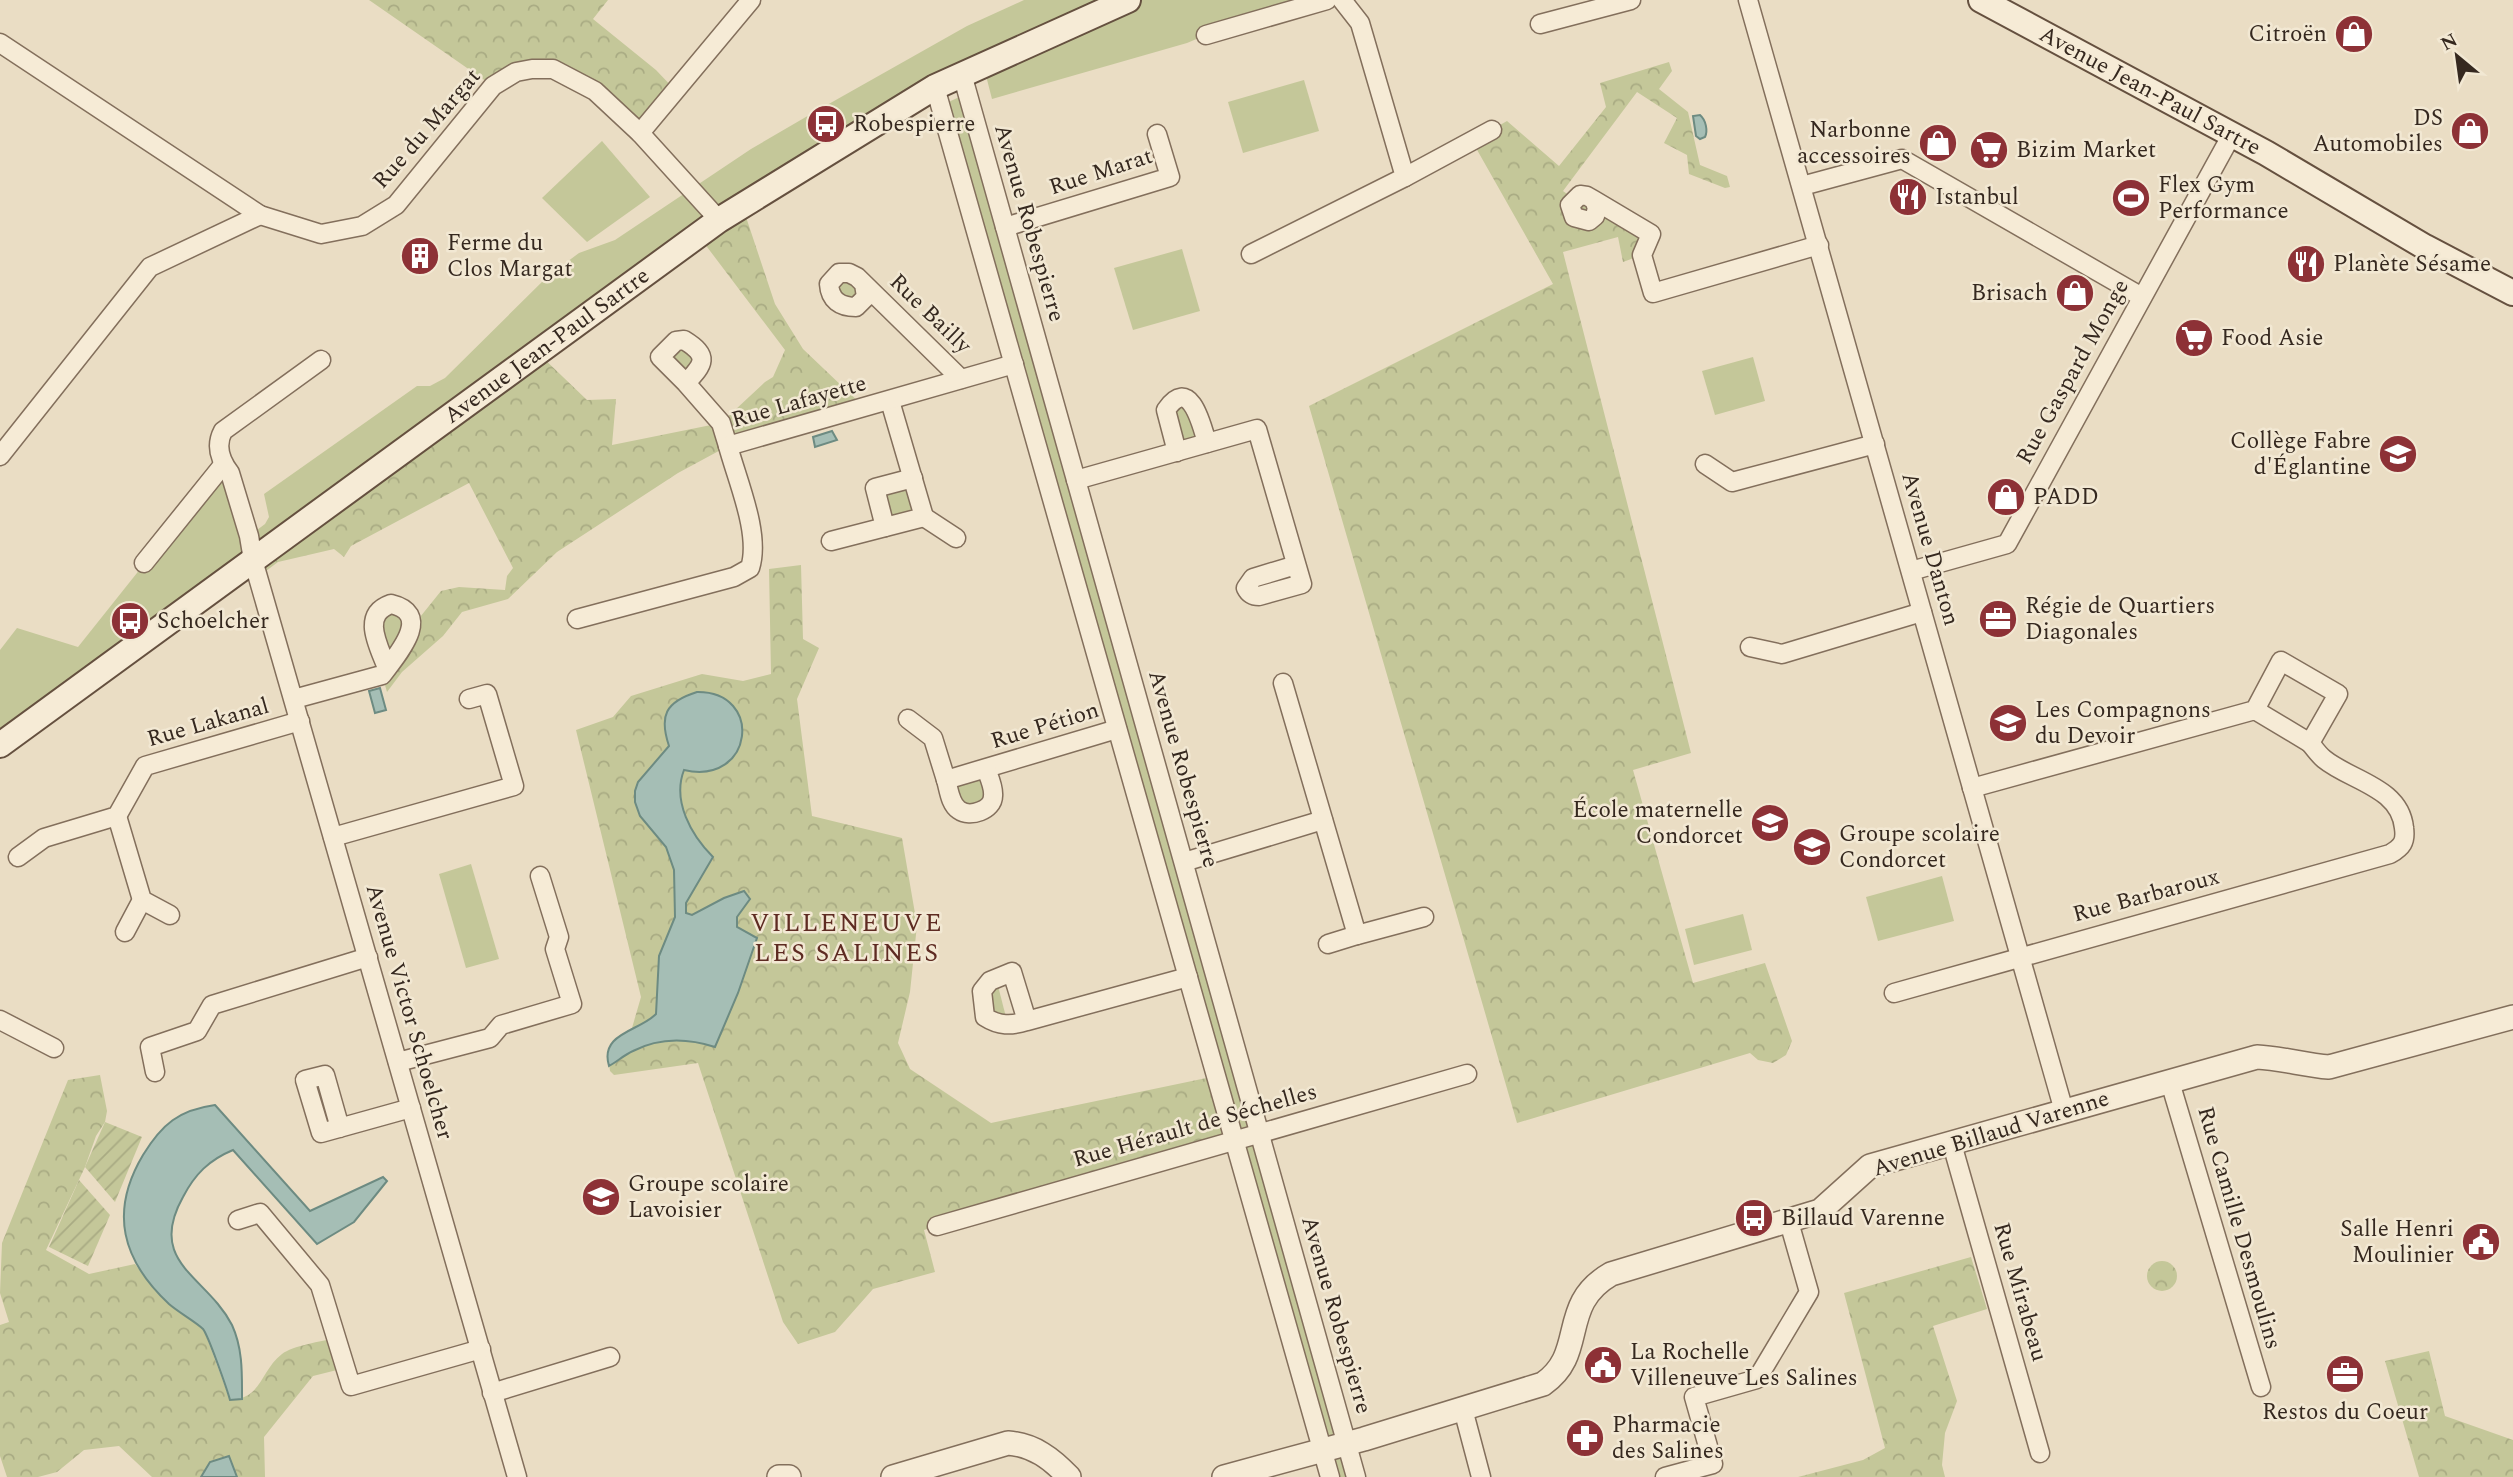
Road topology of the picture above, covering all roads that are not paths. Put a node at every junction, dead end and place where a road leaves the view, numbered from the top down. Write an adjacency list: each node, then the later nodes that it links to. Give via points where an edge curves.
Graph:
1 (751, 0): 14 (street)
2 (1128, 0): 11 (main road, Avenue Jean-Paul Sartre)
3 (1327, 0): 9 (street)
4 (1342, 0): 17 (street, via 1360,23)
5 (1631, 0): 8 (street)
6 (1748, 0): 18 (street, Avenue Danton)
7 (1981, 0): 16 (main road, Avenue Jean-Paul Sartre)
8 (1540, 24)
9 (1206, 35)
10 (0, 43): 20 (street, Rue du Margat)
11 (962, 74): 12 (main road, Avenue Jean-Paul Sartre); 22 (street, Avenue Robespierre)
12 (935, 87): 21 (main road, Avenue Jean-Paul Sartre); 29 (street)
13 (1492, 130): 17 (street)
14 (640, 133): 20 (street, Rue du Margat, via 595,91 553,69 516,72 493,86 397,205 362,226 321,234); 21 (street, Rue du Margat)
15 (1157, 134): 22 (street, Rue Marat, via 1170,177)
16 (2231, 136): 26 (main road, Avenue Jean-Paul Sartre); 27 (street, Rue Gaspard Monge)
17 (1405, 177): 24 (street)
18 (1802, 186): 23 (street, Avenue Danton); 27 (street, via 1902,159)
19 (1594, 200): 23 (street, via 1651,234 1642,255 1653,293)
20 (260, 215): 37 (street, via 150,267)
21 (719, 219): 46 (main road, Avenue Jean-Paul Sartre)
22 (1005, 227): 41 (street, Avenue Robespierre)
23 (1819, 245): 34 (street, Avenue Danton)
24 (1251, 254)
25 (864, 284): 30 (street, Rue Bailly)
26 (2509, 294)
27 (2142, 297): 49 (street, Rue Gaspard Monge, via 2007,544)
28 (321, 360): 39 (street, via 223,431 218,450)
29 (1014, 364): 30 (street, Rue Lafayette); 60 (street)
30 (961, 379): 32 (street, Rue Lafayette)
31 (686, 383): 35 (street)
32 (890, 401): 35 (street, Rue Lafayette); 40 (street)
33 (1208, 443): 36 (street); 36 (street, via 1197,409 1181,398 1166,410); 48 (street, via 1257,429)
34 (1875, 444): 38 (street, via 1732,482); 49 (street, Avenue Danton)
35 (734, 445): 51 (street, Rue Lafayette, via 751,528 750,568 734,577)
36 (1177, 452): 41 (street)
37 (0, 456)
38 (1705, 464)
39 (223, 465): 46 (street, Avenue Victor Schoelcher, via 230,473); 47 (street)
40 (913, 478): 42 (street); 43 (street, via 875,488)
41 (1076, 480): 70 (street, Avenue Robespierre)
42 (925, 517): 43 (street); 44 (street)
43 (885, 527): 45 (street)
44 (956, 538)
45 (831, 541)
46 (253, 561): 55 (street, Avenue Victor Schoelcher); 62 (main road, Avenue Jean-Paul Sartre)
47 (144, 563)
48 (1296, 565)
49 (1911, 571): 50 (street, Avenue Danton)
50 (1923, 612): 52 (street, via 1782,654); 65 (street, Avenue Danton)
51 (577, 619)
52 (1750, 647)
53 (387, 668): 55 (street, via 382,675)
54 (1283, 683): 67 (street)
55 (294, 699): 59 (street, Avenue Victor Schoelcher)
56 (469, 699): 68 (street, via 487,694 514,786)
57 (2255, 710): 61 (street); 61 (street, via 2281,661 2338,694); 65 (street)
58 (908, 719): 64 (street, Rue Pétion, via 933,738)
59 (300, 721): 66 (street, Rue Lakanal, via 145,766); 68 (street, Avenue Victor Schoelcher)
60 (1117, 729): 63 (street, Rue Pétion); 80 (street)
61 (2309, 743): 79 (street, Rue Barbaroux, via 2324,759 2392,799 2403,817 2406,839 2401,847 2390,855)
62 (0, 745)
63 (986, 769): 64 (street, Rue Pétion); 64 (street, Rue Pétion, via 993,800 976,812 967,814 955,807)
64 (946, 780)
65 (1972, 788): 79 (street, Avenue Danton)
66 (117, 816): 69 (street, via 44,838); 72 (street)
67 (1323, 820): 70 (street); 76 (street)
68 (333, 837): 78 (street, Avenue Victor Schoelcher)
69 (18, 857)
70 (1184, 862): 93 (street, Avenue Robespierre)
71 (540, 876): 86 (street, via 559,937 555,949 572,1004 500,1025 490,1038)
72 (142, 900): 73 (street); 75 (street)
73 (170, 915)
74 (1424, 916): 76 (street)
75 (125, 932)
76 (1357, 935): 77 (street)
77 (1328, 944)
78 (368, 957): 86 (street, Avenue Victor Schoelcher); 87 (street, via 212,1005 197,1031 150,1047)
79 (2019, 957): 81 (street, Rue Barbaroux); 91 (street, Avenue Danton)
80 (1188, 977): 84 (street); 94 (street)
81 (1894, 993)
82 (2513, 1017): 89 (street, Avenue Billaud Varenne, via 2329,1067 2257,1057)
83 (0, 1020): 85 (street)
84 (1027, 1021)
85 (54, 1048)
86 (398, 1062): 90 (street, Avenue Victor Schoelcher)
87 (155, 1072)
88 (1467, 1074): 93 (street, Rue Hérault de Séchelles)
89 (2170, 1082): 91 (street, Avenue Billaud Varenne); 101 (street, Rue Camille Desmoulins)
90 (411, 1108): 92 (street); 99 (street, Avenue Victor Schoelcher)
91 (2064, 1111): 95 (street, Avenue Billaud Varenne)
92 (340, 1128)
93 (1259, 1133): 94 (street, Rue Hérault de Séchelles); 104 (street, Avenue Robespierre)
94 (1234, 1140): 98 (street, Rue Hérault de Séchelles); 105 (street)
95 (1952, 1144): 97 (street, Avenue Billaud Varenne, via 1870,1166 1820,1211); 106 (street, Rue Mirabeau)
96 (238, 1220): 99 (street, via 260,1213 320,1285 351,1386)
97 (1789, 1222): 103 (street, Avenue Billaud Varenne, via 1597,1282 1577,1312 1565,1362 1555,1376 1530,1389); 116 (street, via 1810,1292 1757,1379 1694,1397 1713,1464)
98 (937, 1226)
99 (481, 1349): 102 (street, Avenue Victor Schoelcher)
100 (610, 1357): 102 (street)
101 (2261, 1387)
102 (492, 1393): 107 (street, Avenue Victor Schoelcher)
103 (1463, 1409): 104 (street, Avenue Billaud Varenne); 115 (street)
104 (1346, 1443): 105 (street, Avenue Billaud Varenne); 114 (street, Avenue Robespierre)
105 (1322, 1450): 112 (street, Avenue Billaud Varenne); 113 (street)
106 (2040, 1453)
107 (517, 1477)
108 (779, 1477): 109 (street)
109 (789, 1477)
110 (893, 1477): 111 (street, via 1009,1443 1025,1444 1053,1460)
111 (1069, 1477)
112 (1224, 1477)
113 (1330, 1477)
114 (1356, 1477)
115 (1482, 1477)
116 (1665, 1477)

